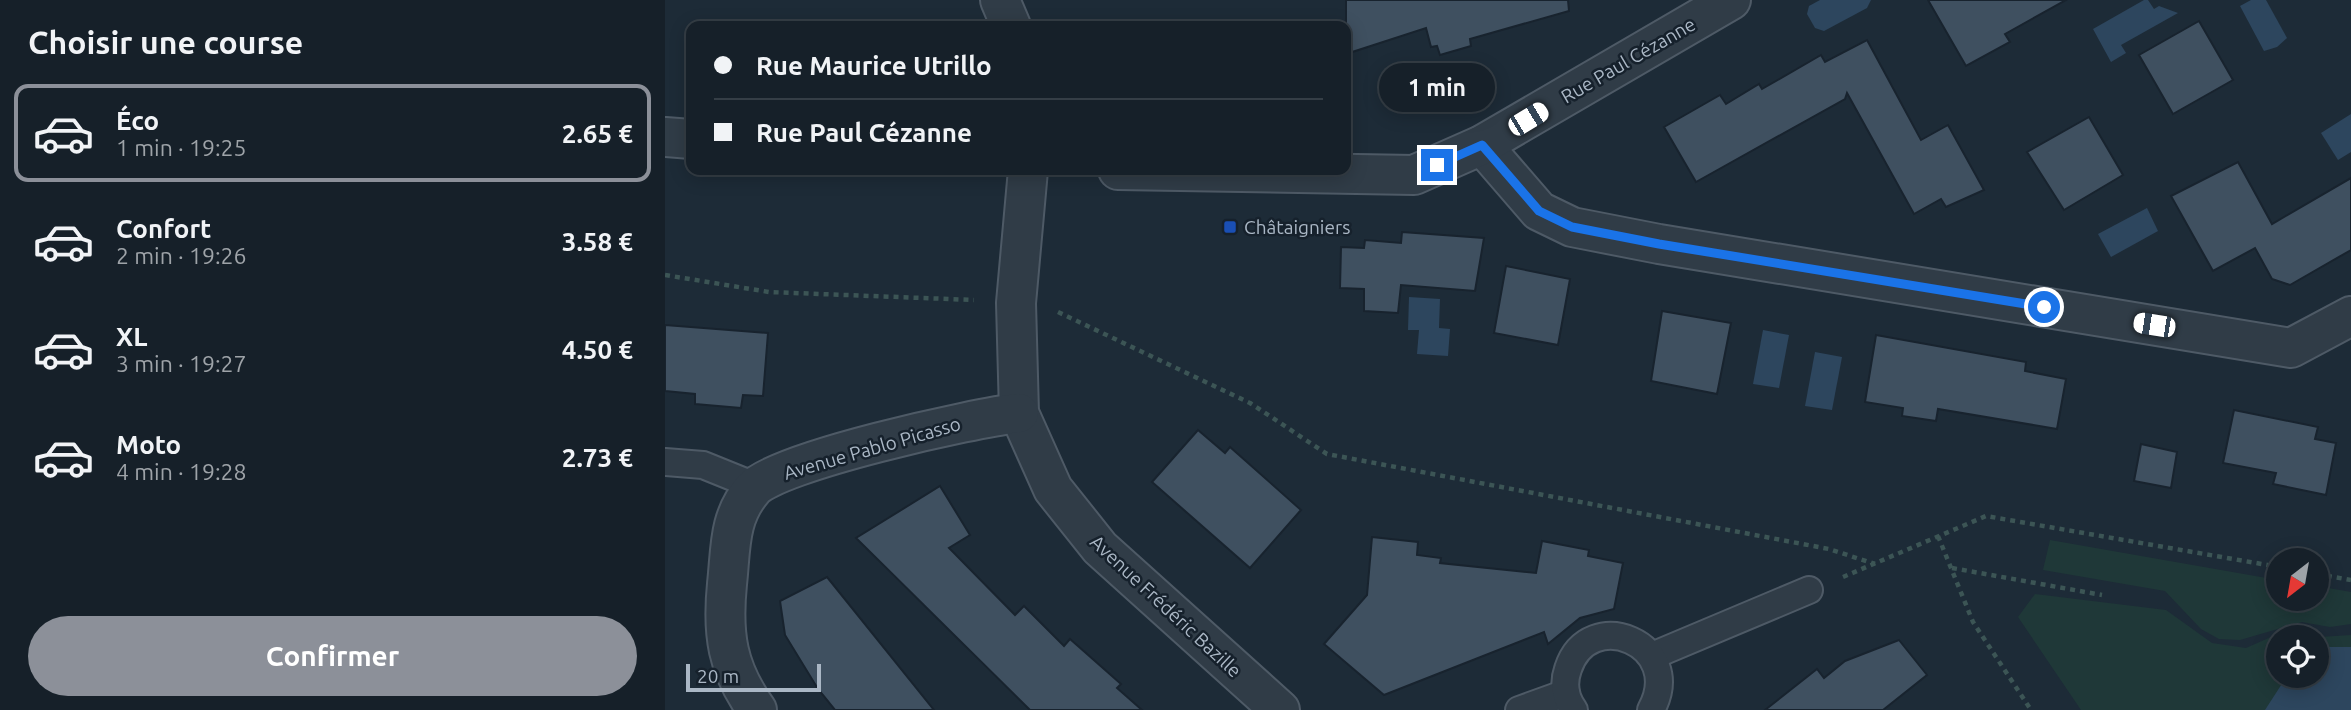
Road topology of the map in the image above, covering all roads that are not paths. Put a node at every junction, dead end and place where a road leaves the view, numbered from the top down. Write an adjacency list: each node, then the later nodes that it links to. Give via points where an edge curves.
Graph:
1 (1000, 0): 3 (street)
2 (1731, 0): 6 (street, Rue Paul Cézanne)
3 (1009, 21)
4 (665, 137): 5 (street)
5 (686, 139)
6 (1482, 145): 7 (street, Rue Paul Cézanne, via 1414,175); 9 (street, via 1539,211 1572,227 2291,348)
7 (1351, 174)
8 (1028, 175): 10 (street, Avenue Frédéric Bazille, via 1016,303)
9 (2351, 316)
10 (1019, 412): 12 (street, Avenue Pablo Picasso, via 955,423 798,466); 17 (street, Avenue Frédéric Bazille, via 1053,489 1100,548)
11 (665, 462): 12 (lane, via 703,466)
12 (755, 486): 16 (street, via 734,516 726,592 728,658)
13 (1809, 590): 14 (lane)
14 (1652, 656): 15 (lane, via 1626,637 1593,640 1570,661 1565,677); 19 (lane, via 1660,685)
15 (1570, 701): 18 (lane)
16 (757, 710)
17 (1280, 710)
18 (1519, 710)
19 (1651, 710)

